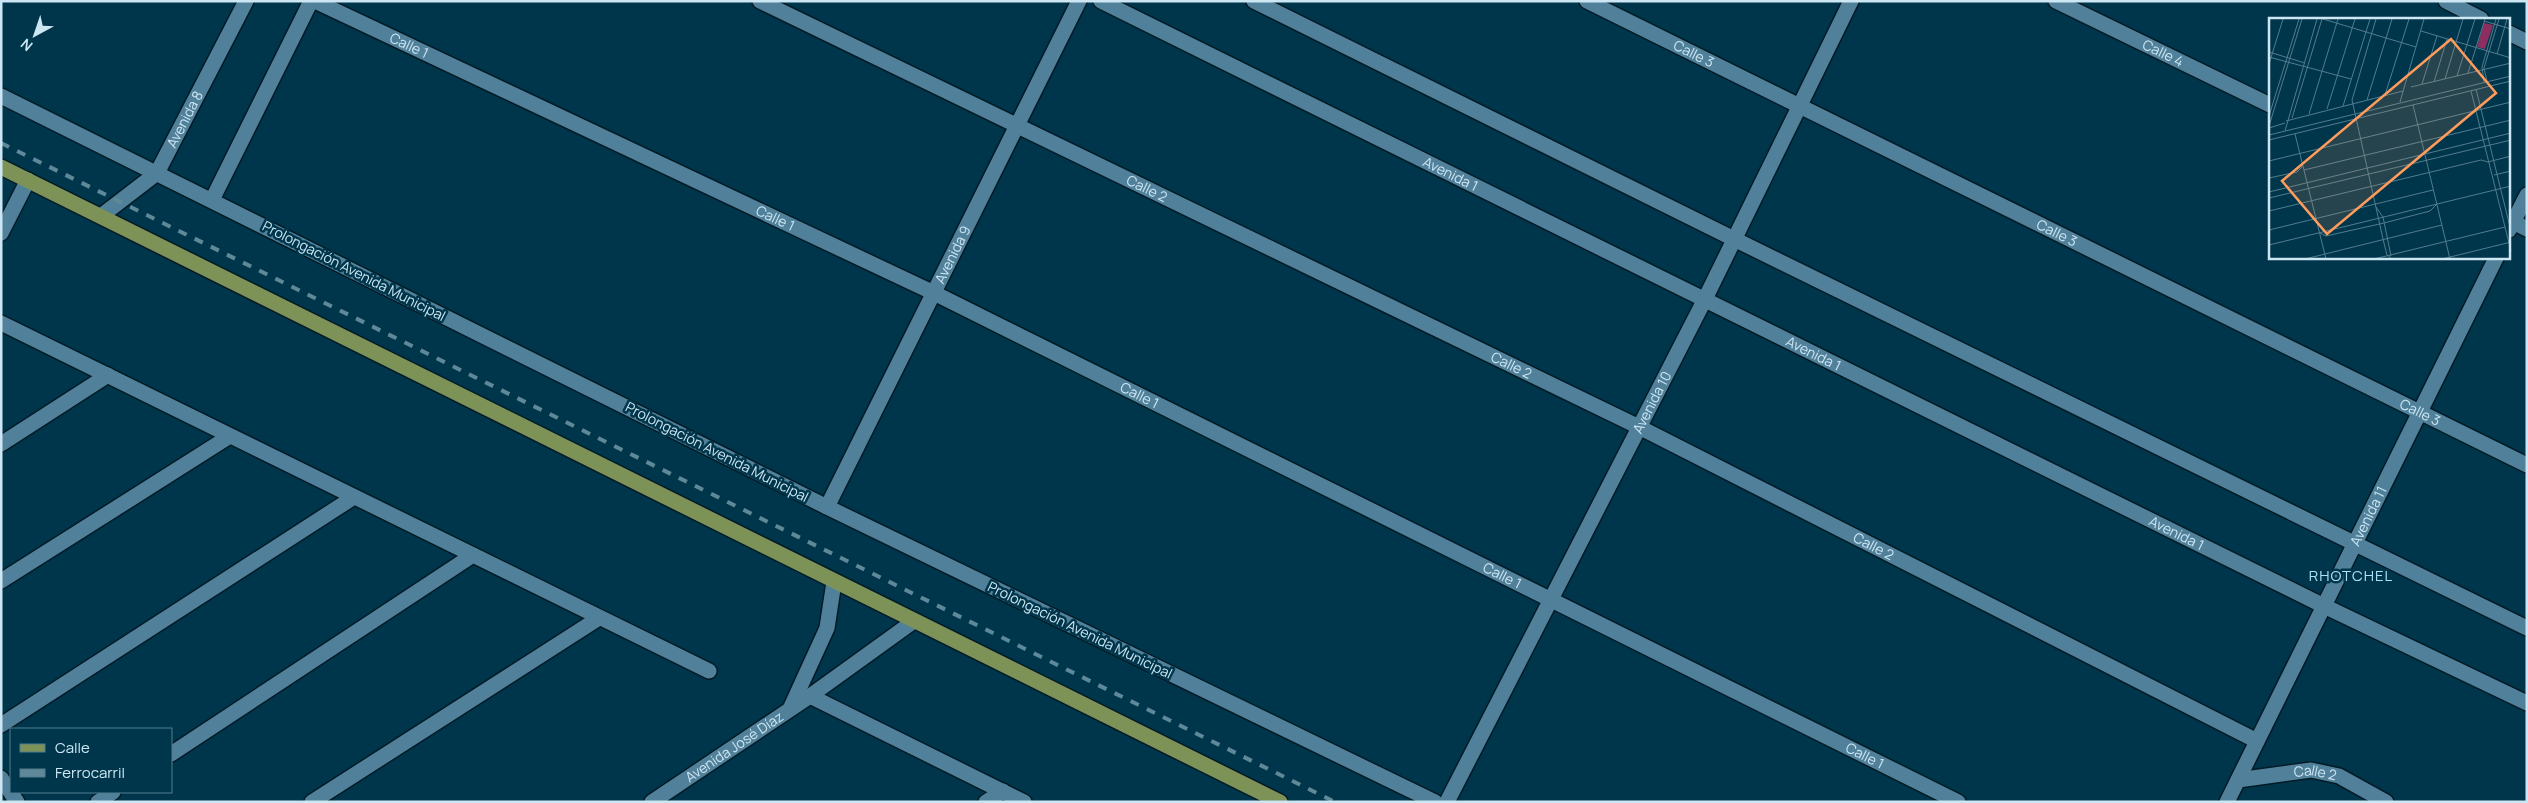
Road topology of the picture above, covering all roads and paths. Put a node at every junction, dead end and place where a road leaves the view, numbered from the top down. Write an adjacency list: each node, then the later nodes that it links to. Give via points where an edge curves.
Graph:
1 (246, 1): 20 (street, Avenida 8)
2 (311, 1): 23 (street)
3 (315, 1): 29 (street, Calle 1)
4 (760, 1): 18 (street, Calle 2)
5 (1079, 1): 18 (street, Avenida 9)
6 (1101, 1): 30 (street, Avenida 1)
7 (1254, 1): 27 (street)
8 (1586, 1): 17 (street, Calle 3)
9 (1850, 1): 17 (street, Avenida 10)
10 (2056, 1): 16 (street, Calle 4)
11 (2446, 1): 12 (street)
12 (2479, 18)
13 (2510, 34): 14 (street)
14 (2527, 42)
15 (1, 96): 20 (street, Prolongación Avenida Municipal)
16 (2269, 105)
17 (1798, 108): 27 (street, Avenida 10); 33 (street, Calle 3)
18 (1016, 127): 29 (street, Avenida 9); 34 (street, Calle 2)
19 (2, 170): 21 (main road)
20 (157, 173): 23 (street, Prolongación Avenida Municipal); 24 (street, Avenida 8)
21 (28, 180): 24 (main road); 26 (street)
22 (2527, 195): 25 (street)
23 (212, 200): 39 (street, Prolongación Avenida Municipal)
24 (101, 216): 43 (main road)
25 (2515, 225)
26 (1, 233)
27 (1734, 239): 30 (street, Avenida 10); 40 (street)
28 (2496, 259): 33 (street, Avenida 11)
29 (934, 292): 39 (street, Avenida 9); 44 (street, Calle 1)
30 (1705, 299): 34 (street, Avenida 10); 45 (street, Avenida 1)
31 (1, 323): 32 (street)
32 (108, 376): 35 (street); 36 (street)
33 (2418, 414): 37 (street, Calle 3); 40 (street, Avenida 11)
34 (1639, 427): 44 (street, Avenida 10); 54 (street, Calle 2)
35 (230, 436): 38 (street); 42 (street)
36 (1, 444)
37 (2527, 466)
38 (354, 497): 41 (street); 53 (street)
39 (827, 507): 67 (street, Prolongación Avenida Municipal)
40 (2354, 544): 45 (street, Avenida 11); 48 (street)
41 (472, 555): 46 (street); 55 (street)
42 (1, 581)
43 (834, 582): 47 (main road); 52 (street, Avenida José Díaz, via 827,628)
44 (1550, 599): 68 (street, Avenida 10); 69 (street, Calle 1)
45 (2324, 606): 51 (street, Avenida 1); 54 (street, Avenida 11)
46 (599, 618): 49 (street); 62 (street)
47 (914, 621): 50 (street, Avenida José Díaz); 66 (main road)
48 (2527, 628)
49 (709, 671)
50 (810, 696): 52 (street, Avenida José Díaz); 58 (street)
51 (2527, 704)
52 (790, 709): 63 (street, Avenida José Díaz)
53 (1, 725)
54 (2257, 741): 57 (street, Avenida 11)
55 (172, 753)
56 (1, 778): 59 (street)
57 (2238, 780): 70 (street, Avenida 11); 71 (street, Calle 2, via 2311,770 2338,776)
58 (1003, 791): 64 (street); 65 (street)
59 (10, 792)
60 (112, 793): 61 (street)
61 (98, 802)
62 (312, 802)
63 (652, 802)
64 (986, 802)
65 (1024, 802)
66 (1280, 802)
67 (1435, 802)
68 (1447, 802)
69 (1958, 802)
70 (2227, 802)
71 (2386, 802)

